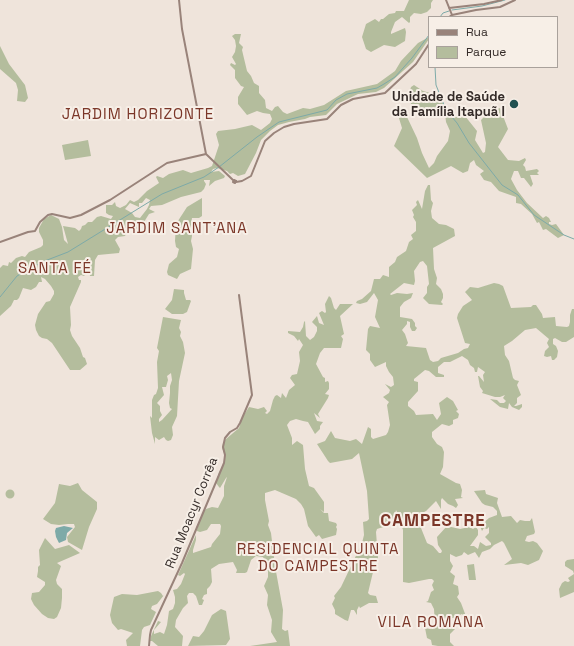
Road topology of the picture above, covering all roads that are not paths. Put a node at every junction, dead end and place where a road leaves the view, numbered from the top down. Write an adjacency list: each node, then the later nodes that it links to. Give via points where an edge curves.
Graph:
1 (178, 0): 7 (street)
2 (446, 0): 5 (street)
3 (502, 0): 5 (street)
4 (515, 0): 5 (street, via 500,7)
5 (450, 12)
6 (428, 46): 7 (street, via 416,64 385,93 353,99 341,105 327,119 294,124 274,133 265,141 251,176 242,181 235,181)
7 (206, 154): 8 (street, via 167,164 110,200 73,218 48,215 35,231)
8 (0, 242)
9 (239, 295): 10 (street, Rua Moacyr Corrêa, via 252,395 240,423 225,438 224,463 152,630)
10 (149, 646)

